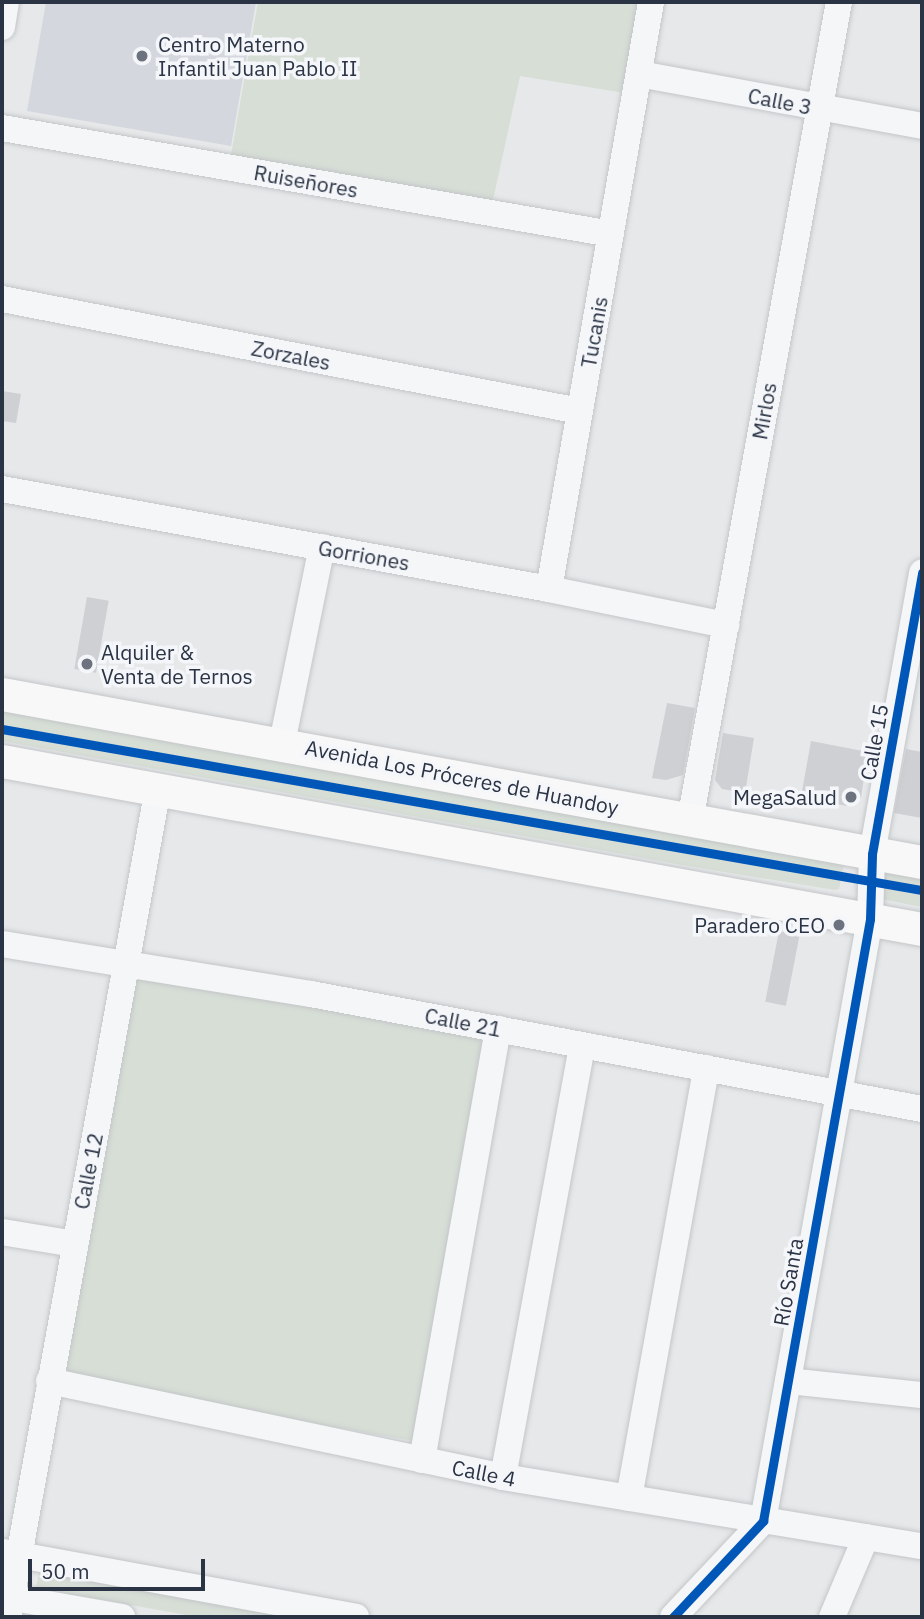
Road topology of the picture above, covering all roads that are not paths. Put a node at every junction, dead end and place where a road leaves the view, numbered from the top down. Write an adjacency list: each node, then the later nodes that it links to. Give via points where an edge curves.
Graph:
1 (6, 2): 4 (street)
2 (651, 2): 5 (street, Tucanis)
3 (839, 2): 6 (street, Mirlos)
4 (2, 27)
5 (639, 74): 6 (street, Calle 3); 9 (street, Tucanis)
6 (819, 109): 7 (street, Calle 3); 16 (street, Mirlos)
7 (922, 126)
8 (2, 128): 9 (street, Ruiseñores)
9 (611, 233): 11 (street, Tucanis)
10 (2, 299): 11 (street, Zorzales)
11 (579, 411): 15 (street, Tucanis)
12 (2, 489): 13 (street, Gorriones)
13 (322, 547): 15 (street, Gorriones); 19 (street)
14 (922, 572): 17 (street, Calle 15)
15 (549, 589): 16 (street, Gorriones)
16 (726, 625): 22 (street, Mirlos)
17 (914, 662): 23 (street, Calle 15)
18 (2, 694): 19 (main road, Avenida Los Próceres de Huandoy)
19 (282, 743): 22 (main road, Avenida Los Próceres de Huandoy)
20 (2, 761): 21 (main road)
21 (158, 788): 25 (main road); 28 (street, Calle 12)
22 (690, 821): 23 (main road, Avenida Los Próceres de Huandoy)
23 (872, 854): 24 (main road, Avenida Los Próceres de Huandoy); 25 (street, Calle 15)
24 (922, 863)
25 (870, 919): 26 (main road); 32 (street, Río Santa)
26 (922, 929)
27 (2, 944): 28 (street, Calle 21)
28 (127, 965): 29 (street, Calle 21); 35 (street, Calle 12)
29 (498, 1029): 30 (street, Calle 21); 39 (street)
30 (582, 1045): 31 (street, Calle 21); 40 (street)
31 (706, 1068): 32 (street, Calle 21); 41 (street)
32 (839, 1094): 33 (street, Calle 21); 37 (street, Río Santa)
33 (922, 1109)
34 (2, 1232): 35 (street)
35 (75, 1244): 36 (street, Calle 12)
36 (49, 1381): 39 (street, Calle 4); 45 (street, Calle 12)
37 (788, 1381): 38 (street); 42 (street, Río Santa)
38 (922, 1395)
39 (422, 1460): 40 (street, Calle 4)
40 (503, 1477): 41 (street, Calle 4)
41 (629, 1498): 42 (street, Calle 4)
42 (763, 1521): 43 (street, Calle 4); 49 (street)
43 (866, 1537): 44 (street, Calle 4); 50 (street)
44 (922, 1546)
45 (10, 1553): 46 (street, Calle 12); 48 (street)
46 (7, 1604): 47 (street)
47 (122, 1617)
48 (356, 1617)
49 (673, 1617)
50 (832, 1617)

